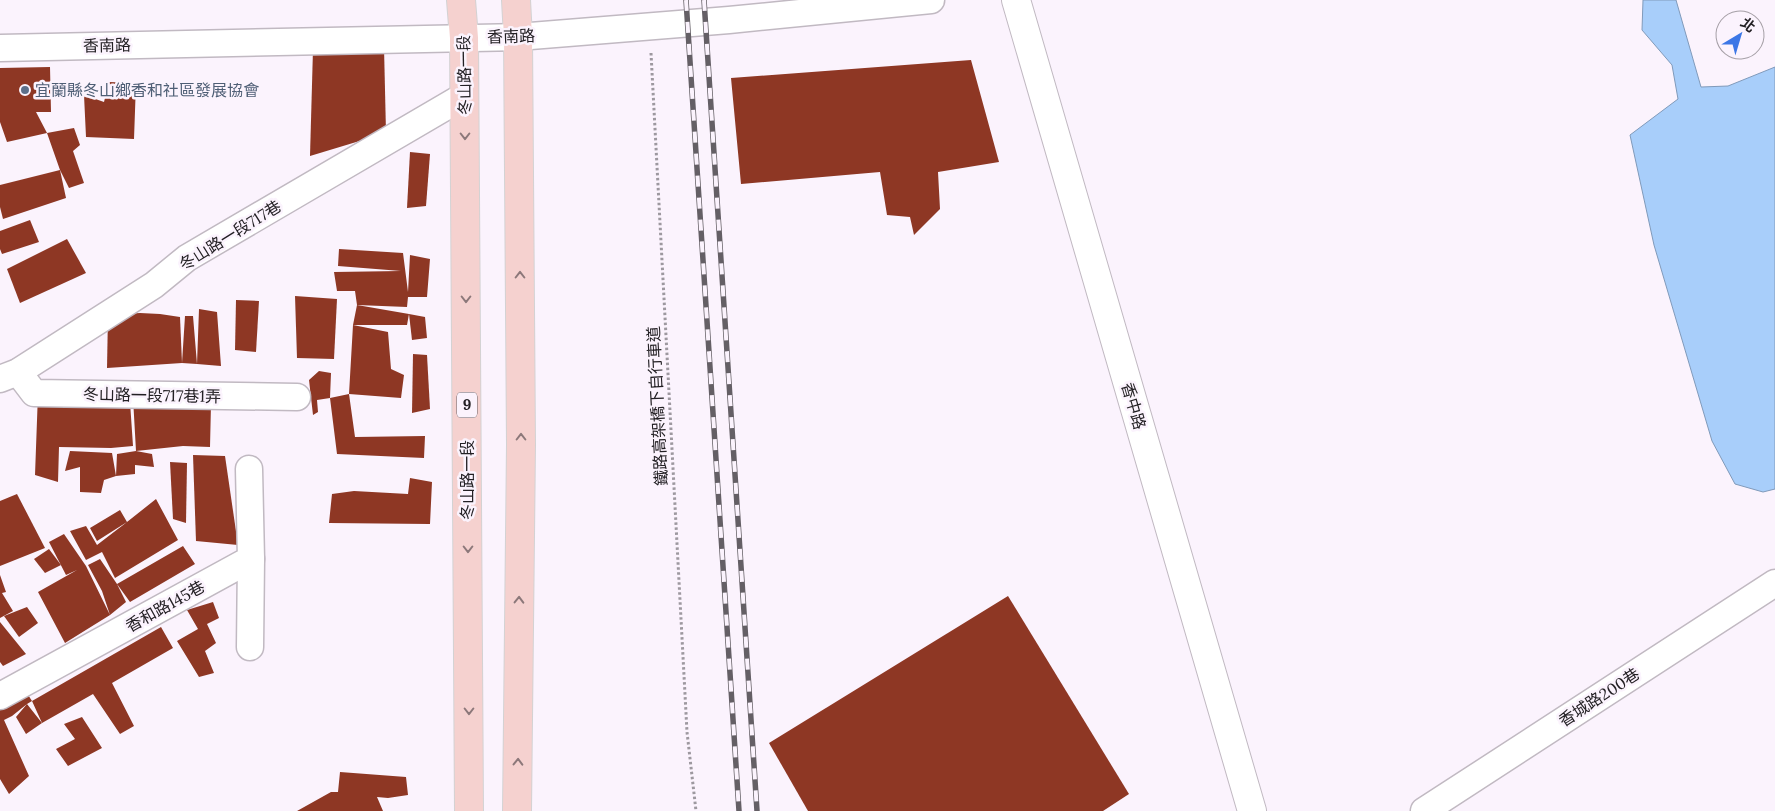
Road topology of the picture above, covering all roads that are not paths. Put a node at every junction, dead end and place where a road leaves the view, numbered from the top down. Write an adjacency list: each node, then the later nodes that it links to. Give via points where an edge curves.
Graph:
1 (461, 0): 6 (main road, 冬山路一段 / 9)
2 (516, 0): 5 (main road)
3 (932, 0): 5 (street, 香南路)
4 (1016, 0): 18 (street, 香中路)
5 (518, 37): 6 (street, 香南路); 17 (main road, one-way to 5, via 521,444)
6 (464, 38): 7 (street, 香南路); 8 (main road, 冬山路一段 / 9)
7 (0, 48)
8 (464, 96): 9 (street, 冬山路一段717巷, via 187,258 154,285); 16 (main road, 冬山路一段 / 9, one-way to 16)
9 (9, 375): 10 (street, 冬山路一段717巷1弄, via 34,393)
10 (297, 397)
11 (249, 469): 12 (street)
12 (252, 559): 14 (street); 15 (street, 香和路145巷)
13 (1775, 583): 19 (street, 香城路200巷)
14 (250, 647)
15 (0, 696)
16 (470, 811)
17 (517, 811)
18 (1252, 811)
19 (1424, 811)

